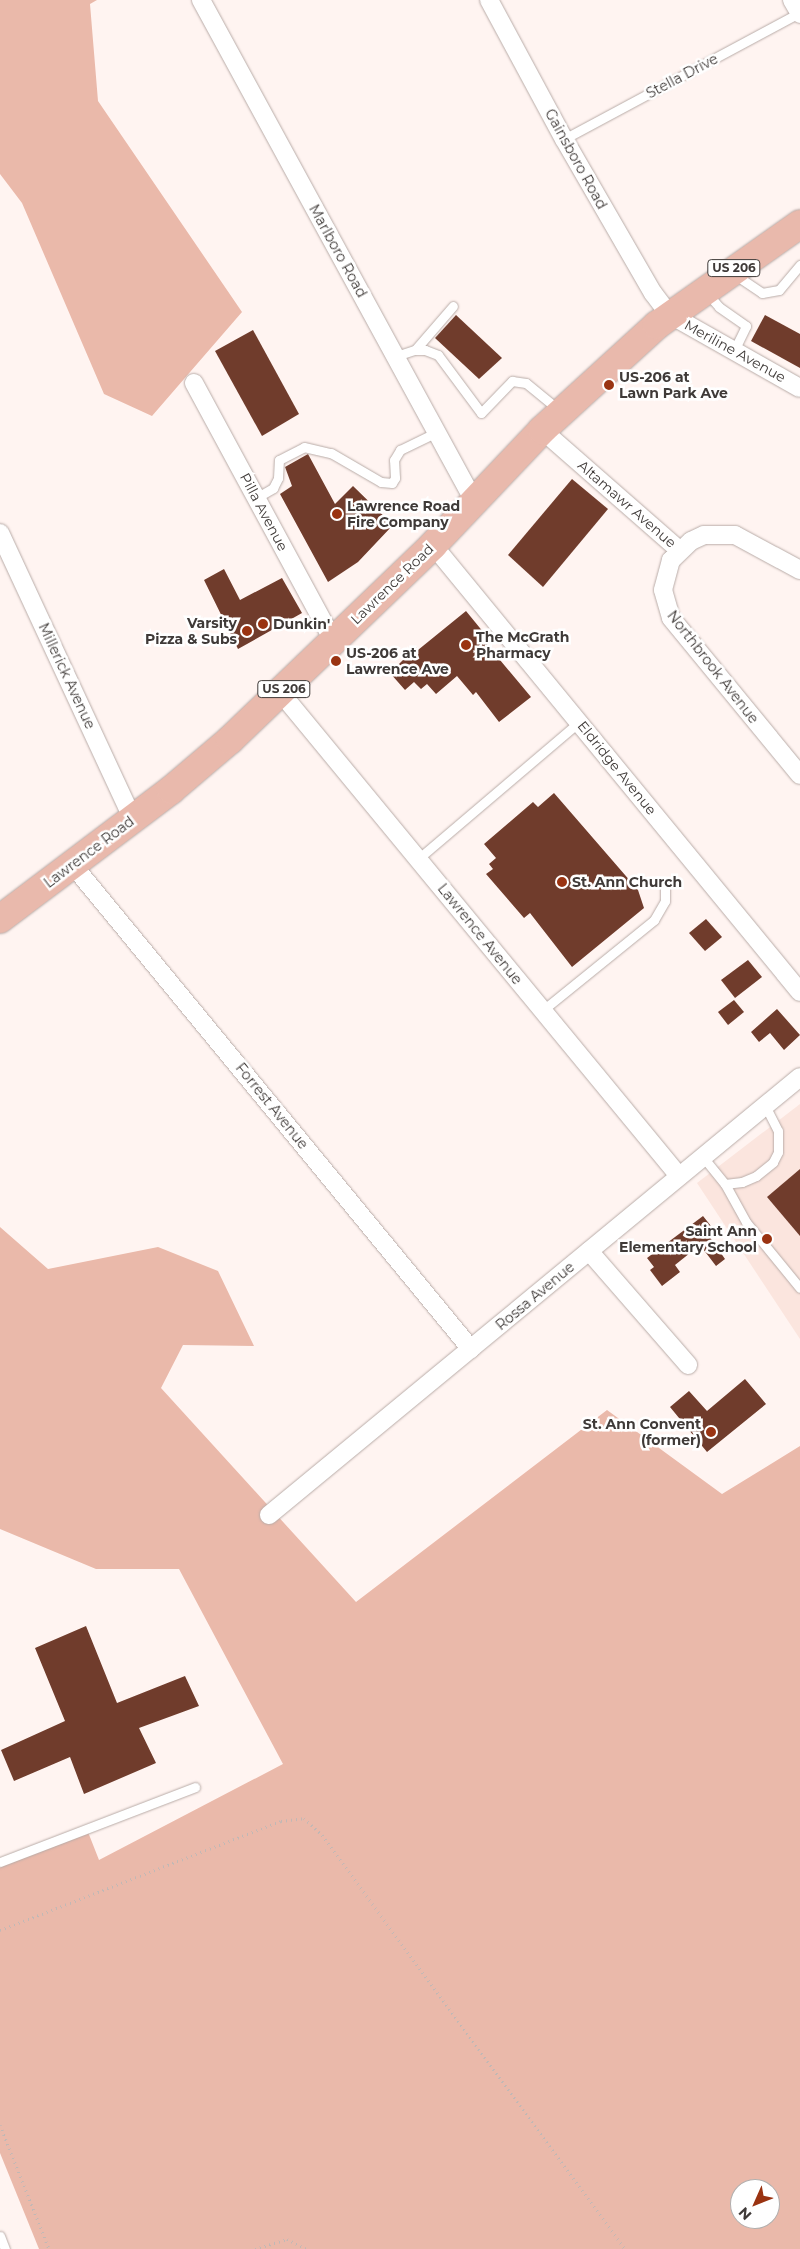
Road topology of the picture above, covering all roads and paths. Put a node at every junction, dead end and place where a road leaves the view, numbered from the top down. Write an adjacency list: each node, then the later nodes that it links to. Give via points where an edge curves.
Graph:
1 (201, 0): 14 (street, Marlboro Road)
2 (489, 0): 5 (street, Gainsboro Road)
3 (792, 0): 4 (street)
4 (800, 14): 5 (lane, Stella Drive)
5 (564, 139): 11 (street, Gainsboro Road, via 652,293)
6 (797, 230): 8 (main road, Lawrence Road / US 206)
7 (800, 265): 8 (lane, via 779,290 762,293)
8 (730, 271): 9 (main road, Lawrence Road / US 206)
9 (704, 289): 11 (main road, Lawrence Road / US 206); 13 (lane, via 719,307 746,326)
10 (453, 306): 12 (lane)
11 (670, 314): 13 (street, Meriline Avenue); 17 (main road, Lawrence Road / US 206)
12 (415, 350): 14 (lane); 17 (lane, via 438,355 480,413 512,381 526,383)
13 (734, 351): 16 (street, Meriline Avenue)
14 (396, 356): 18 (street, Marlboro Road)
15 (194, 383): 19 (street, Pilla Avenue)
16 (800, 388)
17 (551, 421): 20 (main road, Lawrence Road / US 206); 23 (street, Altamawr Avenue)
18 (437, 432): 19 (lane, via 400,450 394,460 396,478 392,483 381,482 331,453 304,447 279,460 273,488); 20 (street, Marlboro Road)
19 (256, 498): 25 (street, Pilla Avenue)
20 (474, 501): 22 (main road, Lawrence Road / US 206)
21 (0, 534): 29 (street, Millerick Avenue)
22 (433, 545): 25 (main road, Lawrence Road / US 206); 27 (street, Eldridge Avenue)
23 (679, 550): 24 (street, Altamawr Avenue, via 704,535 728,534 744,539); 28 (street, Northbrook Avenue, via 665,574 663,590 671,618)
24 (800, 570)
25 (334, 642): 26 (main road, Lawrence Road / US 206)
26 (281, 692): 29 (main road, Lawrence Road / US 206, via 230,740); 30 (street, Lawrence Avenue)
27 (579, 722): 30 (lane); 34 (street, Eldridge Avenue)
28 (800, 775)
29 (133, 819): 31 (main road, Lawrence Road / US 206)
30 (418, 859): 35 (street, Lawrence Avenue)
31 (72, 864): 33 (main road, Lawrence Road / US 206); 43 (street, Forrest Avenue)
32 (664, 885): 35 (lane, via 665,901 654,920)
33 (0, 919)
34 (800, 992)
35 (543, 1010): 39 (street, Lawrence Avenue)
36 (800, 1077): 37 (street, Rossa Avenue)
37 (764, 1106): 38 (street, Rossa Avenue); 40 (lane, via 778,1131 780,1142 776,1157 756,1176)
38 (703, 1157): 39 (street, Rossa Avenue); 40 (lane)
39 (679, 1176): 41 (street, Rossa Avenue)
40 (725, 1184): 42 (lane, via 746,1222)
41 (589, 1251): 43 (street, Rossa Avenue); 44 (street)
42 (800, 1288)
43 (471, 1349): 45 (street, Rossa Avenue)
44 (688, 1365)
45 (270, 1515)
46 (195, 1787): 47 (lane)
47 (0, 1862)
48 (0, 1930): 55 (path, via 281,1822 304,1818 322,1835)
49 (0, 2125): 52 (path)
50 (0, 2236): 51 (lane)
51 (5, 2249)
52 (49, 2249)
53 (255, 2249): 54 (path, via 287,2239)
54 (307, 2249)
55 (624, 2249)

